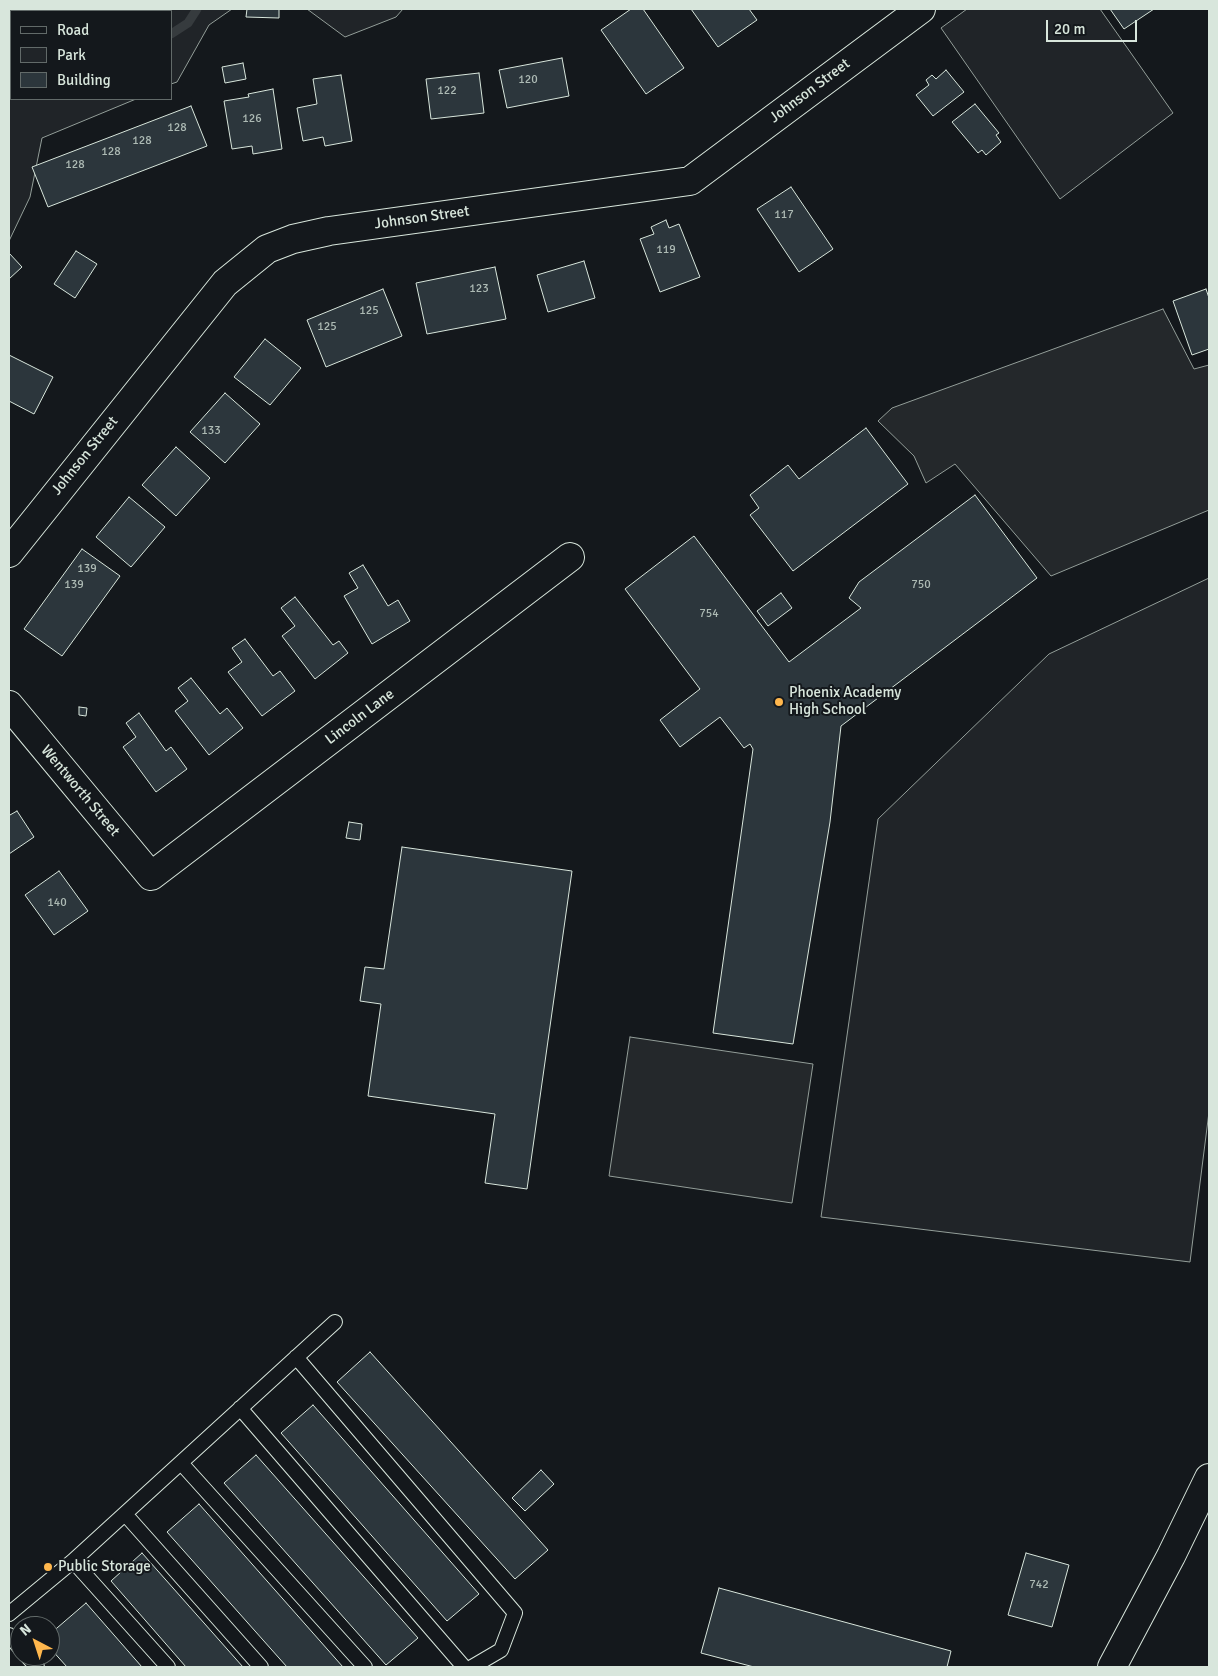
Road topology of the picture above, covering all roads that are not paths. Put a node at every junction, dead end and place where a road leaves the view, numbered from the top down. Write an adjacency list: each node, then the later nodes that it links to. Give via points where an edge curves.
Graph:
1 (921, 9): 2 (street, Johnson Street, via 690,181 329,231 267,249 225,283)
2 (9, 553)
3 (570, 557): 5 (street, Lincoln Lane)
4 (9, 706): 5 (street, Wentworth Street)
5 (151, 876)
6 (335, 1322): 7 (lane)
7 (296, 1358): 8 (lane); 18 (lane, via 515,1613 501,1650)
8 (240, 1408): 9 (lane); 17 (lane)
9 (180, 1463): 11 (lane); 16 (lane)
10 (1209, 1478): 19 (street)
11 (125, 1514): 12 (lane); 15 (lane)
12 (73, 1561): 13 (lane); 14 (lane)
13 (9, 1614)
14 (168, 1667)
15 (261, 1667)
16 (365, 1667)
17 (464, 1667)
18 (472, 1667)
19 (1112, 1667)

